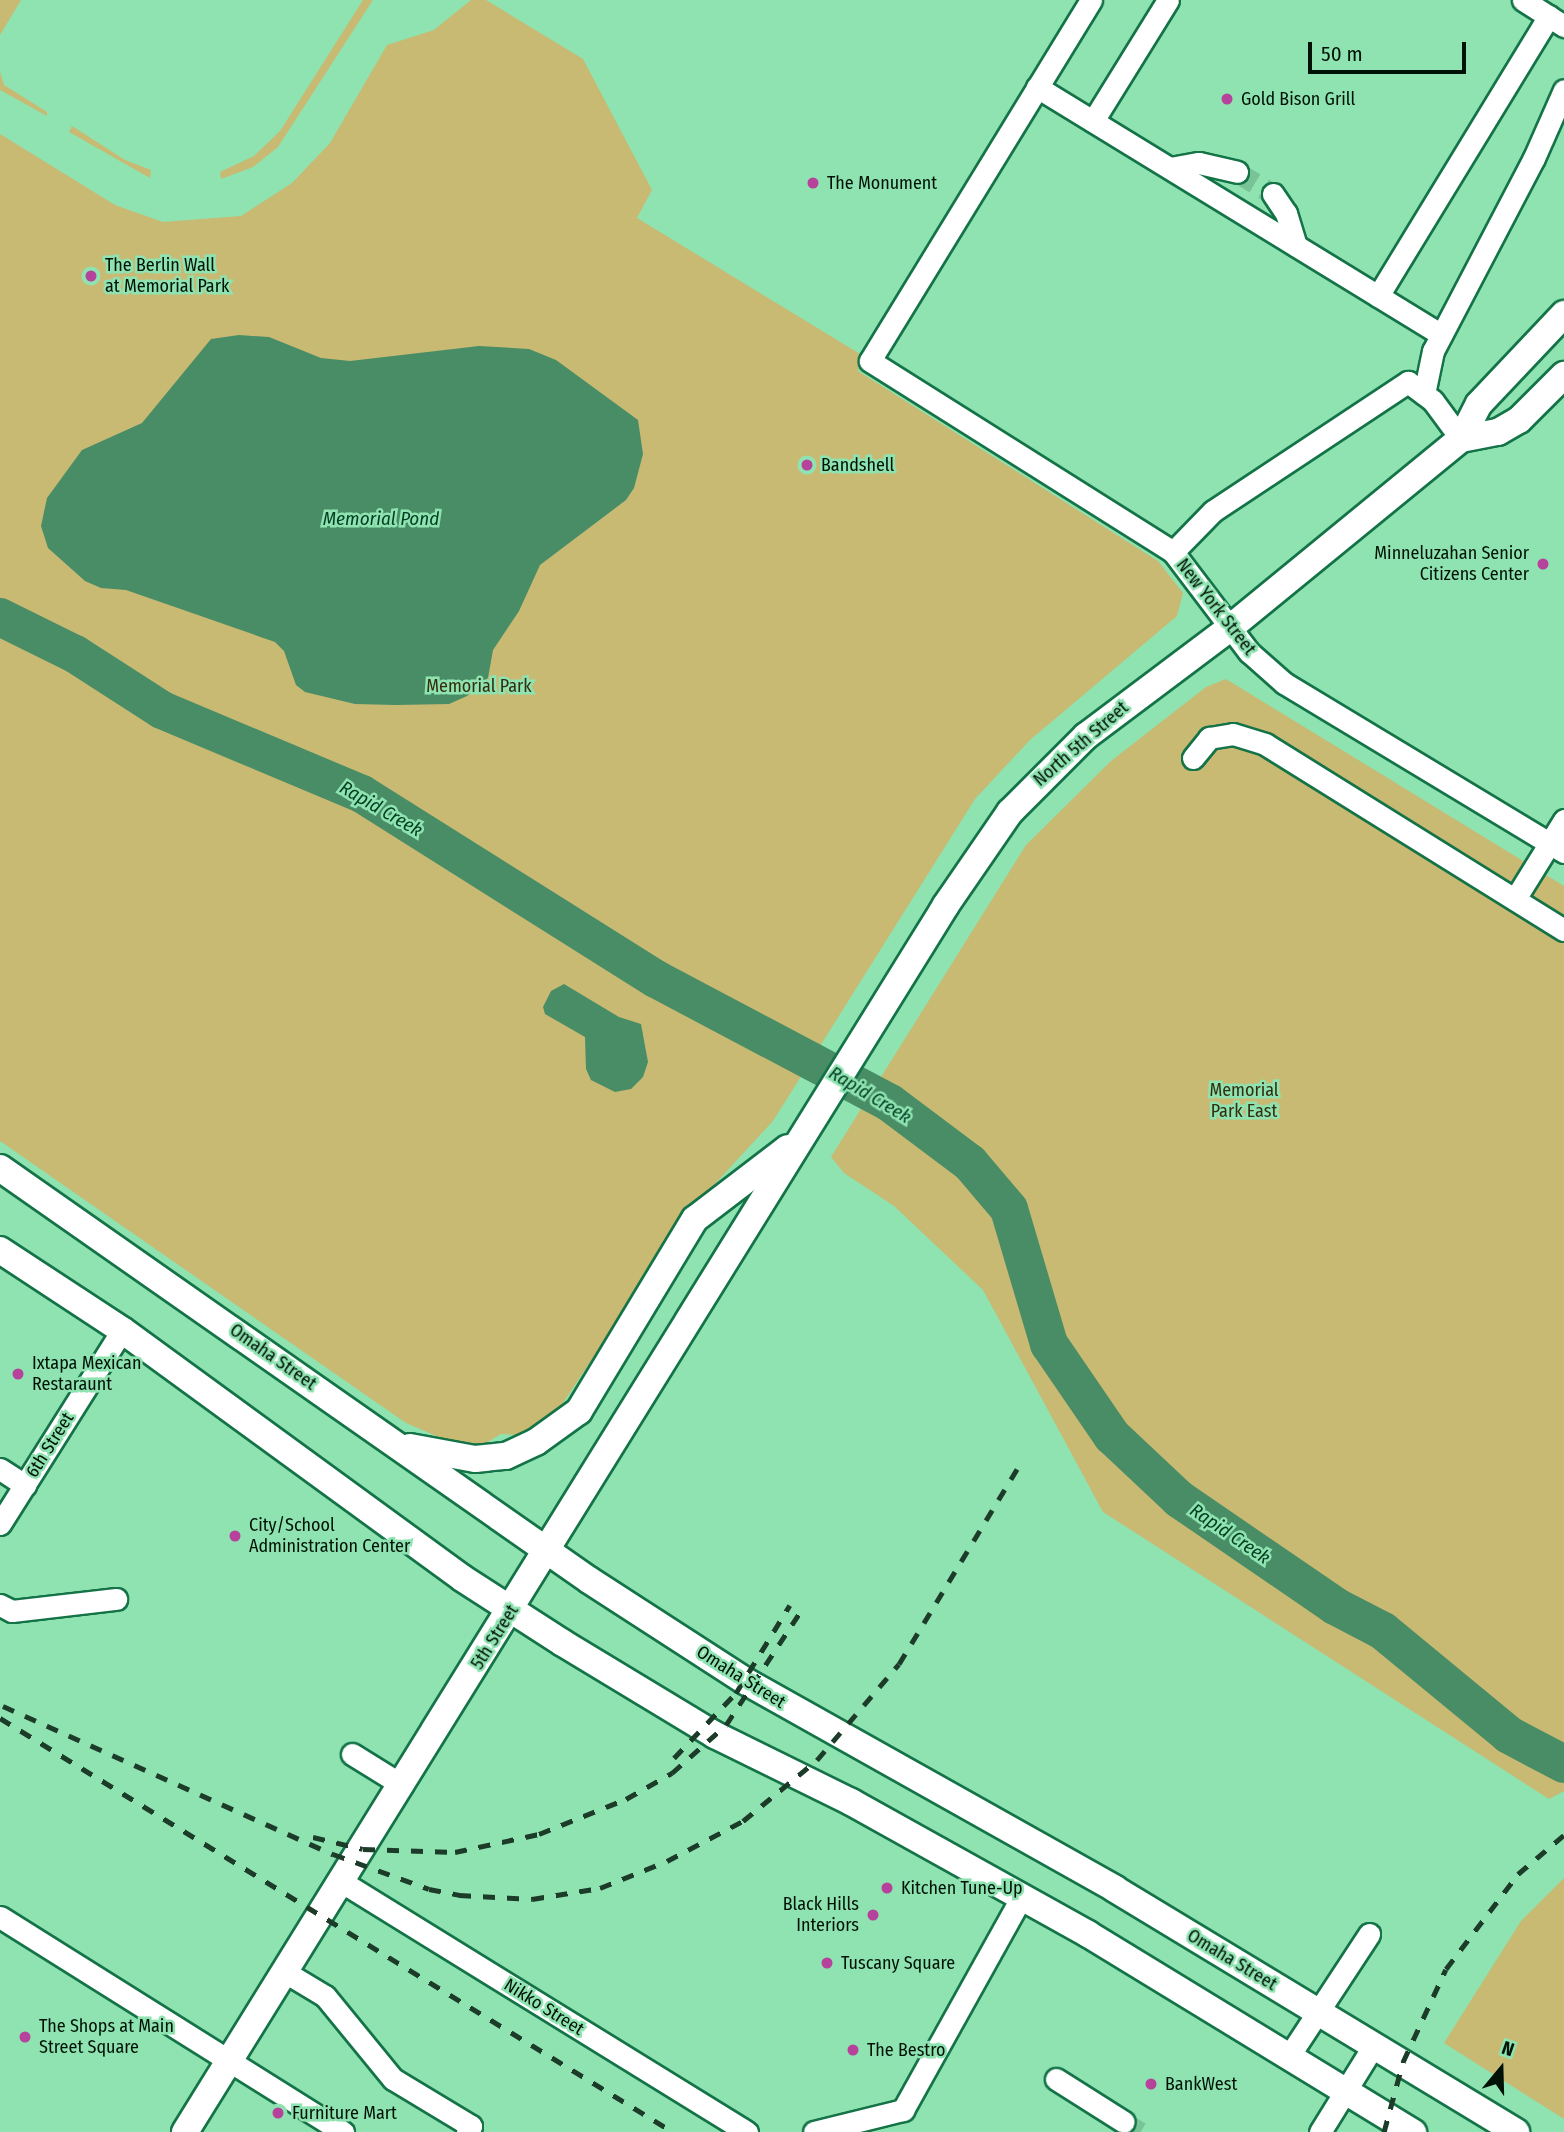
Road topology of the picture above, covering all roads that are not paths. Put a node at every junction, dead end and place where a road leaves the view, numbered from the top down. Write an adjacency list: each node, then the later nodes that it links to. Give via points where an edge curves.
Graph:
1 (1091, 0): 5 (street)
2 (1168, 0): 7 (street)
3 (1523, 0): 4 (street)
4 (1557, 21): 12 (street)
5 (1037, 87): 7 (street); 18 (street, New York Street, via 870,361)
6 (1564, 90): 14 (street, via 1534,158)
7 (1093, 121): 8 (street)
8 (1170, 168): 9 (street, via 1199,163); 11 (street)
9 (1237, 172)
10 (1273, 194): 11 (street, via 1286,214)
11 (1296, 246): 12 (street)
12 (1378, 296): 14 (street)
13 (1564, 314): 17 (main road, North 5th Street, via 1479,404)
14 (1441, 335): 16 (street)
15 (1564, 375): 17 (main road, North 5th Street, via 1519,420 1498,432)
16 (1424, 394): 17 (street); 18 (street, via 1408,382 1213,511)
17 (1461, 439): 19 (main road, North 5th Street)
18 (1173, 552): 19 (street, New York Street)
19 (1231, 627): 22 (street, New York Street, via 1249,652 1284,683); 25 (main road, North 5th Street, via 1086,736 1032,786 989,840)
20 (1193, 758): 23 (street, via 1209,738 1233,734 1265,744)
21 (1564, 820): 22 (street)
22 (1557, 847): 23 (street)
23 (1515, 899): 24 (street)
24 (1564, 930)
25 (800, 1139): 29 (main road, via 695,1219 579,1411 536,1443 506,1455 475,1459 433,1454); 33 (main road, 5th Street)
26 (0, 1168): 29 (main road, Omaha Street)
27 (0, 1250): 28 (main road)
28 (122, 1329): 31 (street, 6th Street); 36 (main road)
29 (390, 1440): 33 (main road, Omaha Street)
30 (0, 1469): 31 (street)
31 (25, 1485): 32 (street, 6th Street)
32 (0, 1524)
33 (547, 1550): 36 (main road, 5th Street); 44 (main road, Omaha Street, via 755,1687 1115,1889)
34 (116, 1599): 35 (street, via 12,1612)
35 (0, 1605)
36 (511, 1610): 38 (main road, 5th Street); 40 (main road, via 705,1729)
37 (352, 1754): 38 (street)
38 (402, 1785): 39 (main road, 5th Street)
39 (342, 1882): 43 (main road, 5th Street); 54 (street, Nikko Street)
40 (1022, 1896): 46 (main road); 55 (street, via 903,2110)
41 (0, 1917): 47 (street)
42 (1369, 1934): 44 (street)
43 (285, 1972): 47 (main road, 5th Street); 53 (street, via 325,1996 393,2080 471,2126)
44 (1319, 2011): 45 (main road, Omaha Street); 46 (street)
45 (1374, 2045): 49 (street); 58 (main road, Omaha Street)
46 (1289, 2056): 49 (main road)
47 (230, 2060): 51 (main road, 5th Street); 52 (street)
48 (1056, 2080): 50 (street)
49 (1346, 2090): 56 (street); 57 (main road)
50 (1124, 2122)
51 (185, 2132)
52 (343, 2132)
53 (467, 2132)
54 (747, 2132)
55 (814, 2132)
56 (1320, 2132)
57 (1413, 2132)
58 (1516, 2132)

